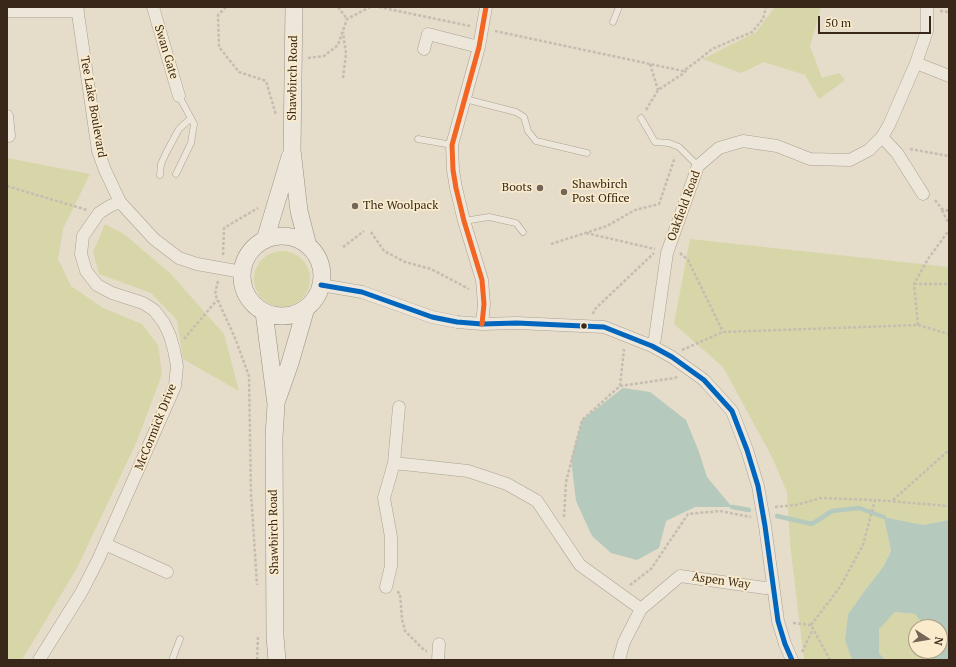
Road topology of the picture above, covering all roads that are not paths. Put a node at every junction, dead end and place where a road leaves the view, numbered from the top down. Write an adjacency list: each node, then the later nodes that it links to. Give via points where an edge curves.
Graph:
1 (153, 7): 13 (street, Swan Gate)
2 (486, 7): 9 (street)
3 (619, 7): 8 (lane)
4 (927, 7): 11 (street, Oakfield Road, via 927,31)
5 (77, 9): 7 (street); 28 (street, Tee Lake Boulevard, via 98,151)
6 (294, 9): 22 (main road, Shawbirch Road)
7 (7, 11)
8 (614, 22)
9 (479, 47): 10 (street, via 428,34); 14 (street)
10 (424, 49)
11 (916, 63): 12 (street); 19 (street, Oakfield Road)
12 (949, 76)
13 (179, 96): 16 (lane)
14 (465, 99): 21 (street); 23 (lane, via 516,112 524,117 528,131 536,141)
15 (7, 116): 18 (street)
16 (191, 118): 25 (lane, via 194,124 191,143); 26 (lane, via 179,129 167,151 161,164)
17 (641, 118): 24 (lane, via 655,142 679,147)
18 (9, 136)
19 (882, 137): 24 (street, Oakfield Road, via 869,150 850,160 810,160 777,146 743,141 719,148); 27 (street, via 897,153)
20 (418, 140): 21 (lane)
21 (452, 145): 29 (street, via 455,182)
22 (292, 150): 31 (main road, Shawbirch Road); 32 (main road, Shawbirch Road, via 299,211)
23 (587, 153)
24 (698, 166): 38 (street, Oakfield Road, via 669,248)
25 (176, 174)
26 (160, 175)
27 (923, 194)
28 (120, 202): 33 (street, Tee Lake Boulevard, via 154,239 179,258); 42 (street, McCormick Drive, via 99,213 83,236 81,254 86,271 97,285 154,310 170,336 176,366 175,386)
29 (464, 221): 30 (lane, via 489,217 516,223); 37 (street, via 482,280)
30 (523, 232)
31 (265, 240): 32 (main road, via 287,236 298,239); 33 (main road, via 254,248 246,259)
32 (308, 246): 34 (main road, via 320,263)
33 (242, 272): 36 (main road, via 245,292 256,307)
34 (321, 285): 35 (main road, via 316,298); 37 (street, via 362,292 432,317)
35 (306, 308): 36 (main road, via 297,314 286,316); 39 (main road, Shawbirch Road)
36 (264, 312): 39 (main road, Shawbirch Road)
37 (482, 324): 38 (street, via 604,327)
38 (652, 346): 45 (street, via 704,380 732,411 758,486)
39 (276, 404): 51 (main road, Shawbirch Road, via 275,637)
40 (399, 407): 41 (street)
41 (394, 463): 44 (street, via 384,498 391,537 391,566); 46 (street, via 468,471 506,484 537,501 580,565)
42 (105, 544): 43 (street); 49 (street, McCormick Drive, via 81,593)
43 (167, 572)
44 (386, 587)
45 (773, 587): 46 (street, Aspen Way, via 680,576); 48 (street, via 778,621 785,644)
46 (641, 609): 52 (street, Aspen Way)
47 (180, 639): 50 (lane)
48 (796, 658)
49 (39, 660)
50 (172, 660)
51 (278, 660)
52 (618, 660)

